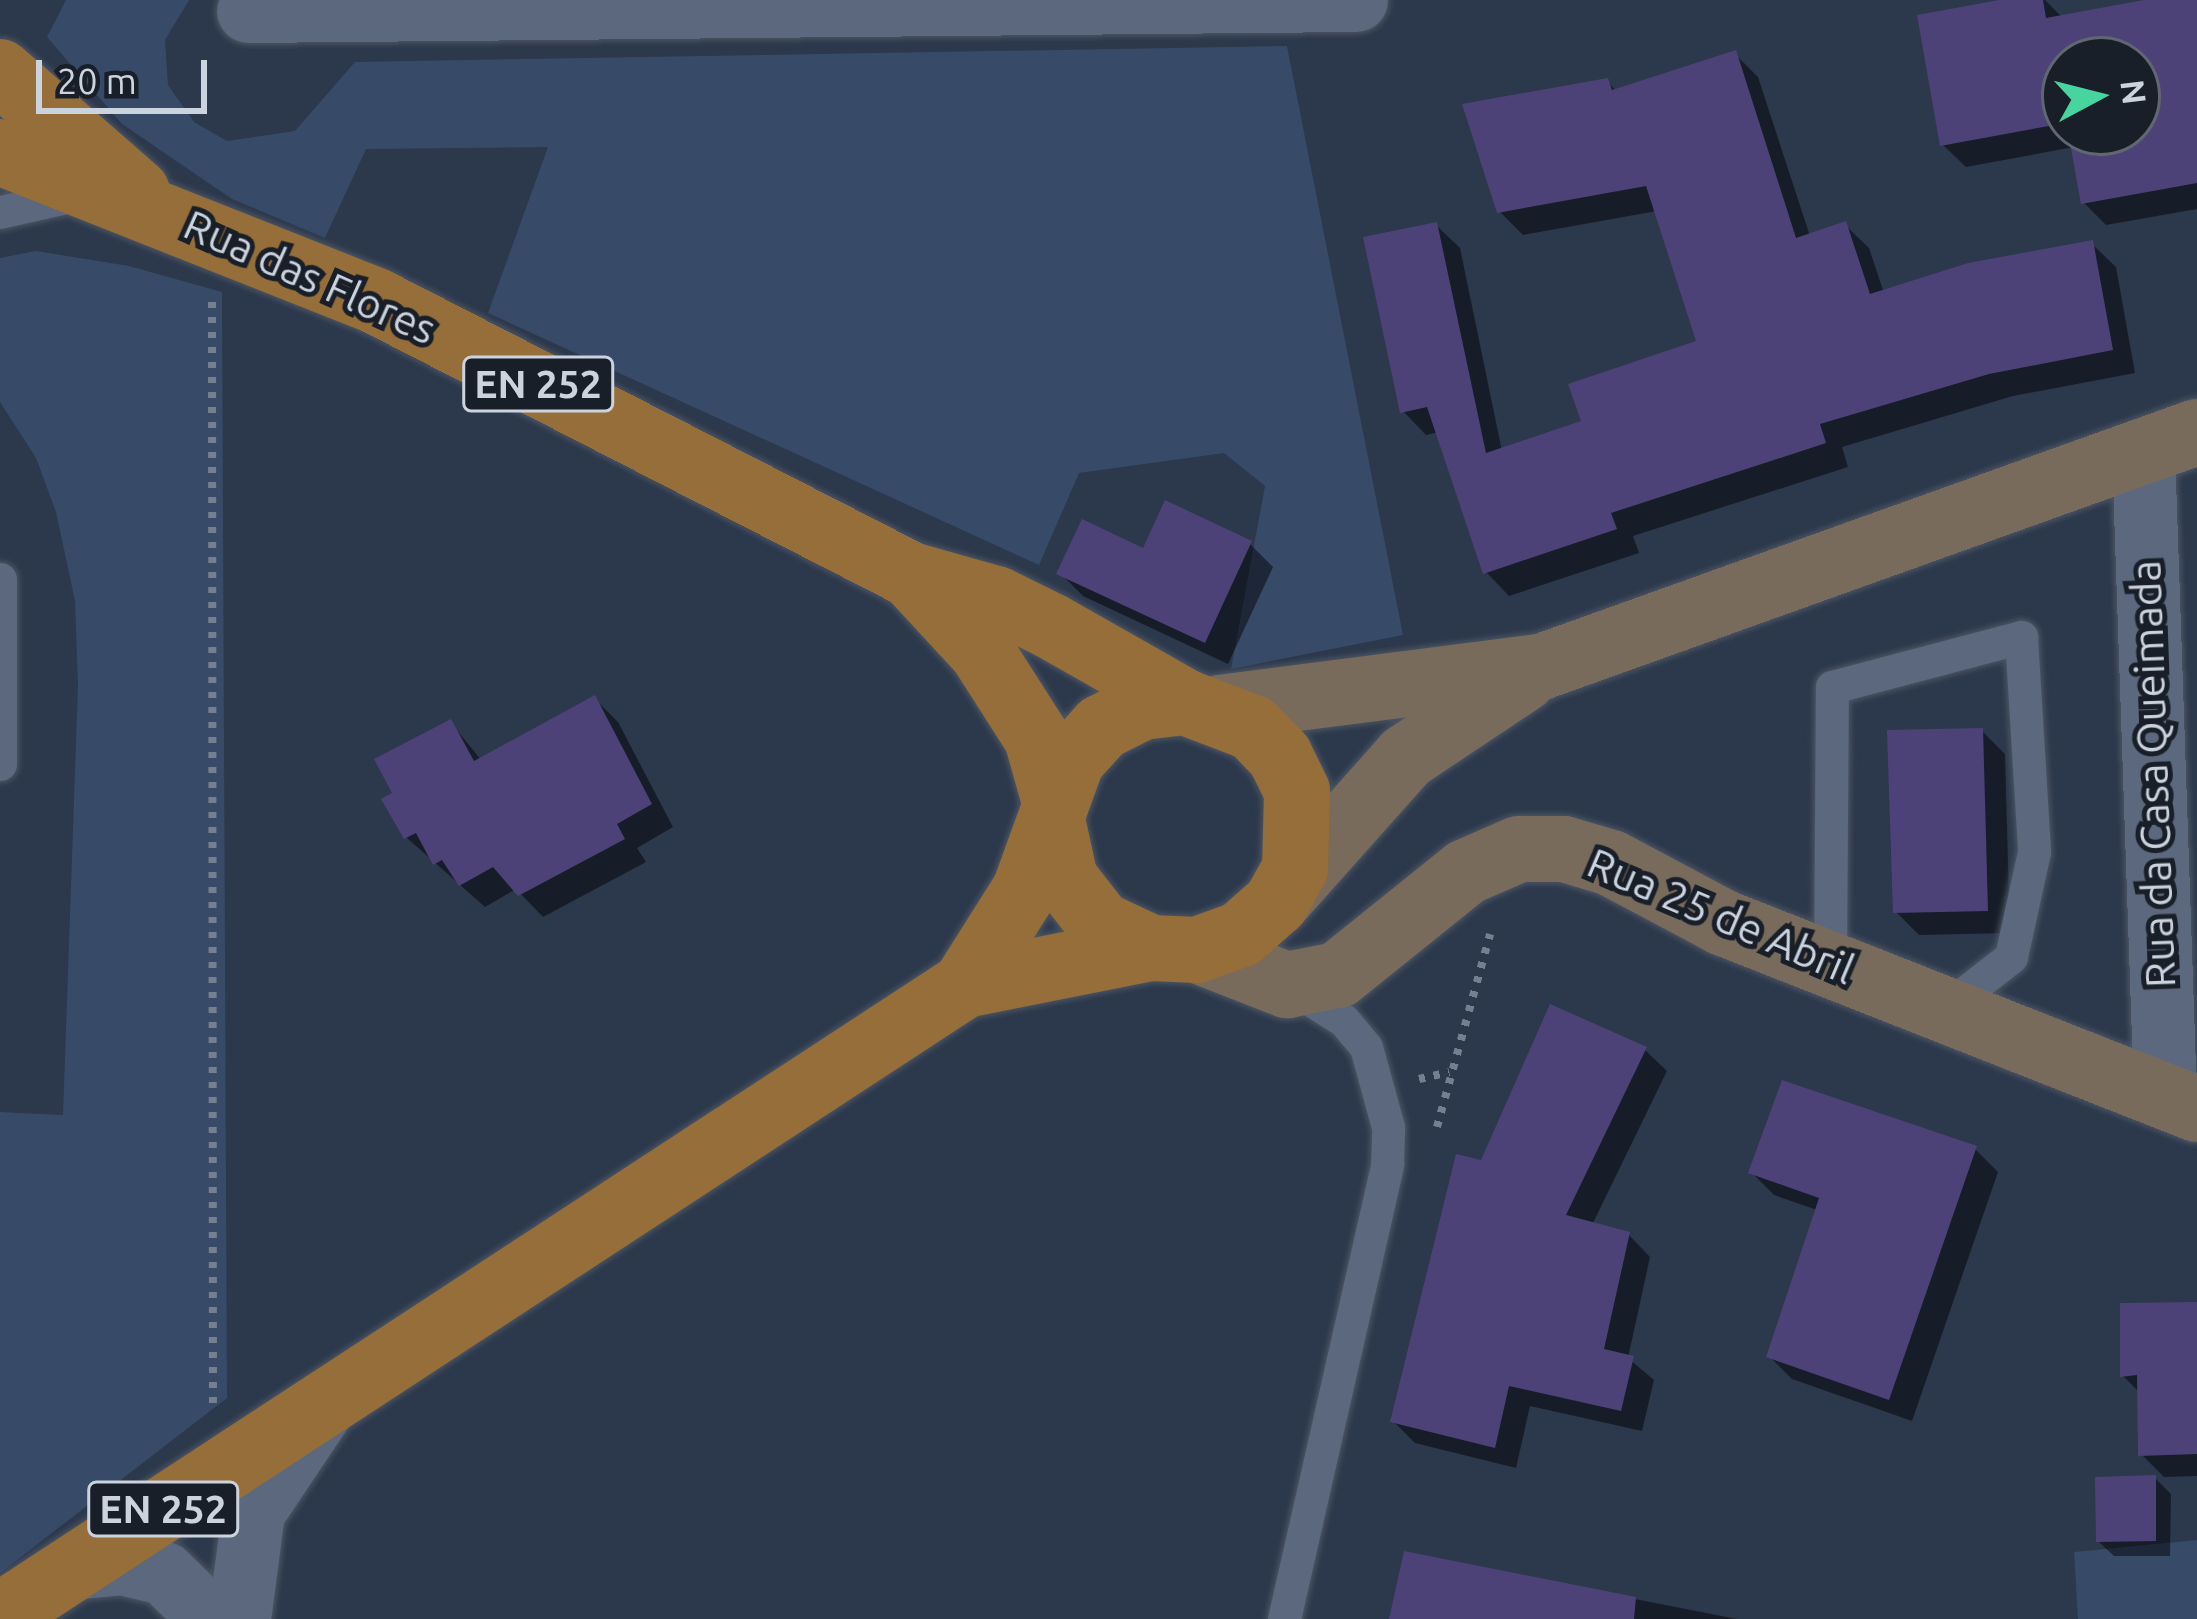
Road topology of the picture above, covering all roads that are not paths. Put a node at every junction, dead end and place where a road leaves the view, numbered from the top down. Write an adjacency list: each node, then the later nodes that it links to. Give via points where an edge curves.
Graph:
1 (1356, 0): 2 (street)
2 (537, 3): 3 (street)
3 (248, 11)
4 (0, 72): 7 (main road, Rua das Flores / EN 252)
5 (0, 152): 7 (main road, Rua das Flores / EN 252)
6 (0, 212): 7 (lane)
7 (159, 212): 9 (main road, Rua das Flores / EN 252, via 376,302)
8 (2170, 442): 11 (street, EN 252); 16 (street, Rua da Casa Queimada)
9 (911, 574): 12 (main road, via 996,599); 14 (main road, via 982,652 1037,738)
10 (0, 579): 13 (lane)
11 (1541, 667): 12 (street, EN 252); 15 (street, EN 252, via 1406,757)
12 (1202, 705): 14 (main road, EN 252, via 1142,707 1102,727 1072,760); 15 (main road, via 1280,756 1297,791 1298,849)
13 (0, 764)
14 (1054, 813): 17 (main road, via 1065,880 1100,924); 19 (main road, EN 252, via 1025,890)
15 (1276, 903): 17 (main road, EN 252, via 1241,934)
16 (2178, 913): 22 (street, Rua da Casa Queimada)
17 (1174, 949): 19 (main road, EN 252); 20 (street)
18 (1830, 964): 20 (street, Rua 25 de Abril, via 1724,923 1611,863 1564,849 1519,849 1466,872 1338,975); 21 (street, Rua 25 de Abril); 21 (lane, via 1832,687 2021,637 2034,852 2011,957)
19 (964, 985): 23 (main road, EN 252)
20 (1287, 985): 28 (lane, via 1343,1020 1366,1047 1388,1127 1387,1165)
21 (1944, 1009): 22 (street, Rua 25 de Abril)
22 (2181, 1102)
23 (327, 1402): 24 (main road, EN 252); 27 (street, via 253,1511)
24 (72, 1568): 25 (main road, EN 252); 26 (street, via 121,1563 164,1573)
25 (0, 1616)
26 (211, 1619)
27 (239, 1619)
28 (1285, 1619)

